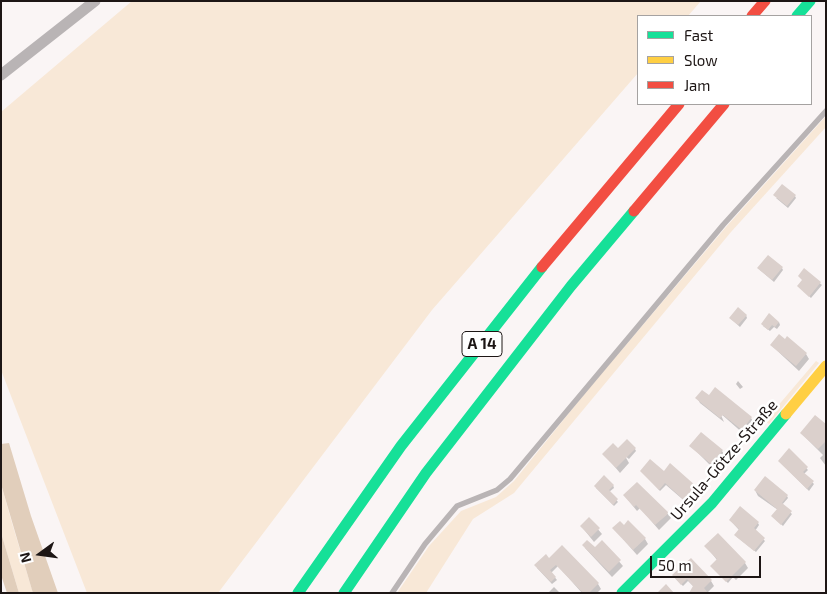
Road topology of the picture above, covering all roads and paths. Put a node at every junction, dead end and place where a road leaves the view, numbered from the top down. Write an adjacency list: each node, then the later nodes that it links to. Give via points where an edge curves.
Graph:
1 (95, 1): 6 (street)
2 (765, 1): 4 (main road)
3 (810, 1): 5 (main road)
4 (753, 15)
5 (798, 15)
6 (1, 75)
7 (678, 105): 11 (main road, A 14, via 556,250 401,446)
8 (723, 105): 12 (main road, A 14, via 570,286 426,473)
9 (826, 111): 13 (lane, via 723,225 510,479 497,490 457,506 425,544)
10 (826, 366): 14 (main road, Ursula-Götze-Straße, via 712,503)
11 (298, 593)
12 (344, 593)
13 (392, 593)
14 (622, 593)

